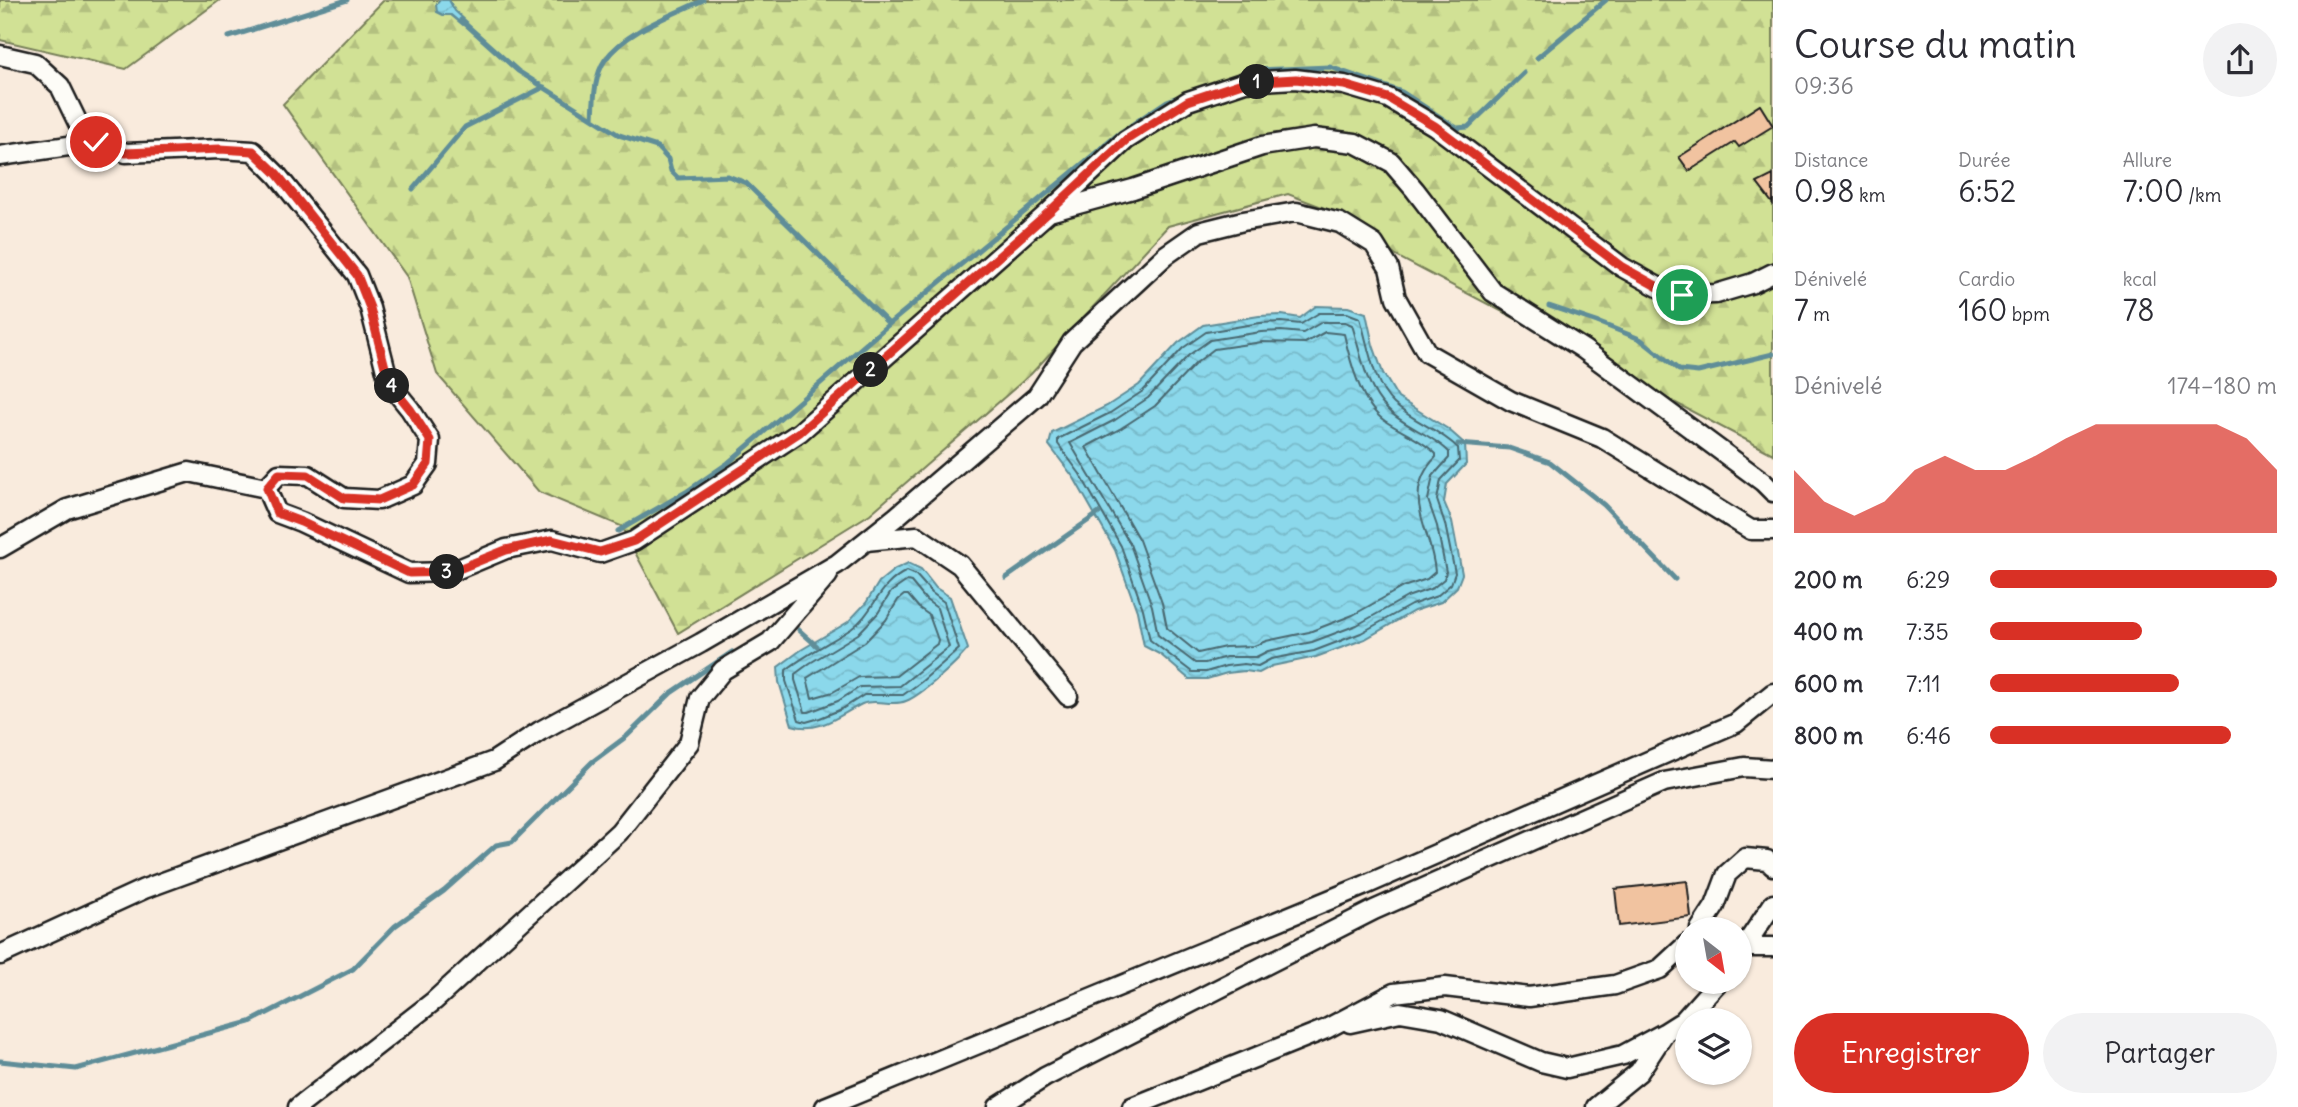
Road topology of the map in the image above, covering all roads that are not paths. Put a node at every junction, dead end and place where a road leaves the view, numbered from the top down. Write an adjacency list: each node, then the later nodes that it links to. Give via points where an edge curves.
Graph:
1 (0, 55): 2 (lane, via 35,63 60,86 78,123)
2 (96, 142): 3 (lane); 6 (lane, via 126,153 253,151 277,174 357,275 389,383 430,440 428,464 413,485 379,500 344,498 308,475 279,474)
3 (0, 156)
4 (1049, 212): 5 (lane, via 1126,140 1188,101 1245,82 1296,79 1344,85 1388,98 1435,126 1622,267 1660,288 1682,295 1716,295); 6 (lane, via 800,432 634,541 600,552 552,540 506,550 451,572 409,573 277,513); 7 (lane, via 1262,146 1314,138 1355,143 1391,162 1493,292 1583,349)
5 (1773, 273)
6 (267, 488): 10 (lane, via 189,472 67,509)
7 (1773, 492)
8 (1773, 530): 9 (lane, via 1751,530 1602,438 1511,401 1427,353 1396,298 1389,268 1374,244 1340,223 1296,212 1199,232 1166,255 1072,342 1037,396)
9 (866, 541): 11 (lane); 13 (lane, via 917,536 960,565)
10 (0, 548)
11 (837, 564): 21 (lane, via 494,761 145,889); 26 (lane, via 770,642 723,670 700,698 689,743 619,832 434,1001)
12 (1773, 693): 27 (lane, via 1736,723 1636,767 1363,886)
13 (1068, 696)
14 (1773, 769): 28 (lane, via 1744,767 1664,782 1374,910 1045,1077)
15 (1773, 866): 17 (lane, via 1767,860 1745,858 1727,874)
16 (1773, 904): 18 (lane)
17 (1708, 917)
18 (1752, 935)
19 (1773, 947): 20 (lane)
20 (1752, 949)
21 (0, 955)
22 (1675, 955): 24 (lane, via 1660,969 1615,985 1529,997 1445,987 1394,993)
23 (1707, 994): 25 (lane, via 1683,1021)
24 (1326, 1029): 25 (lane, via 1400,1012 1441,1018 1541,1062 1567,1068 1623,1055); 29 (lane)
25 (1664, 1033): 30 (lane, via 1639,1072)
26 (298, 1107)
27 (825, 1107)
28 (998, 1107)
29 (1132, 1107)
30 (1595, 1107)

